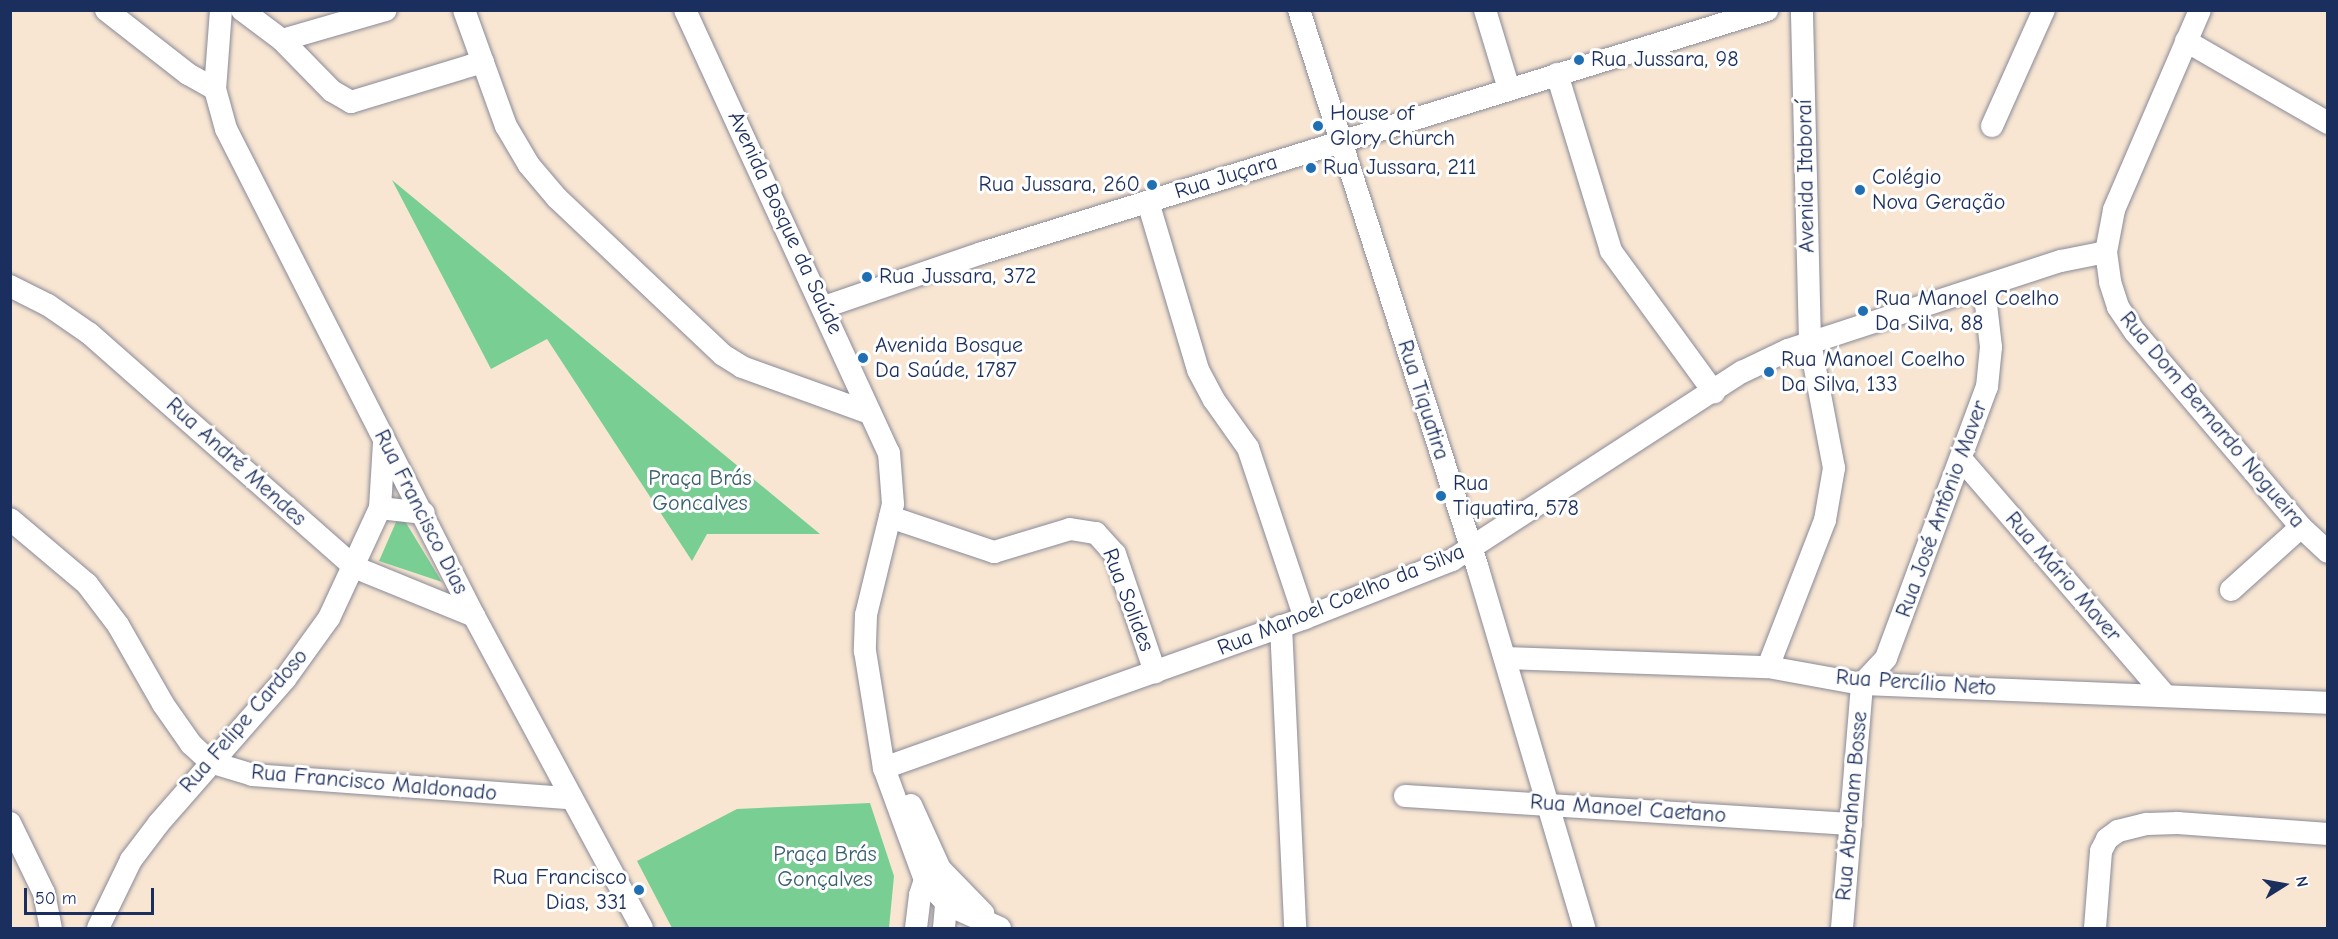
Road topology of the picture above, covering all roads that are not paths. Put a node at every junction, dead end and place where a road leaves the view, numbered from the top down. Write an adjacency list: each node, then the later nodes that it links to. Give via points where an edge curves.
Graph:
1 (106, 10): 18 (street, via 188,74)
2 (221, 10): 18 (street, Rua Francisco Dias)
3 (242, 10): 14 (street)
4 (386, 10): 14 (street)
5 (464, 10): 16 (street)
6 (685, 10): 21 (street, Avenida Bosque da Saúde)
7 (697, 10): 21 (street)
8 (1299, 10): 23 (street, Rua Tiquatira)
9 (1485, 10): 19 (street)
10 (1767, 10): 17 (street, Rua Juçara)
11 (1802, 10): 29 (street, Avenida Itaboraí)
12 (2044, 10): 22 (street)
13 (2200, 10): 15 (street, Rua Dom Bernardo Nogueira)
14 (282, 40): 16 (street, via 332,91 351,102)
15 (2186, 41): 20 (street); 25 (street, Rua Dom Bernardo Nogueira, via 2114,210)
16 (483, 62): 31 (street, via 506,126 529,165 565,205 705,339 742,367)
17 (1557, 74): 19 (street, Rua Juçara); 30 (street, via 1611,251)
18 (215, 89): 32 (street, Rua Francisco Dias, via 226,129)
19 (1509, 89): 23 (street, Rua Juçara)
20 (2328, 123)
21 (740, 125): 28 (street, Avenida Bosque da Saúde)
22 (1992, 126)
23 (1341, 142): 24 (street, Rua Juçara); 39 (street, Rua Tiquatira)
24 (1148, 202): 28 (street, Rua Juçara); 44 (street, via 1198,370 1248,448)
25 (2106, 252): 27 (street, Rua Manoel Coelho da Silva, via 2061,261); 38 (street, Rua Dom Bernardo Nogueira, via 2118,307 2135,332)
26 (10, 286): 41 (street, Rua André Mendes, via 90,334)
27 (1984, 287): 29 (street, Rua Manoel Coelho da Silva); 33 (street, Rua José Antônio Maver, via 1990,368)
28 (824, 307): 31 (street, Avenida Bosque da Saúde)
29 (1810, 342): 30 (street, Rua Manoel Coelho da Silva, via 1764,360); 47 (street, Avenida Itaboraí, via 1834,468 1832,493 1826,520)
30 (1714, 392): 39 (street, Rua Manoel Coelho da Silva)
31 (870, 413): 36 (street, Avenida Bosque da Saúde, via 889,453 893,478)
32 (384, 442): 34 (street, Rua Felipe Cardoso); 35 (street, Rua Francisco Dias)
33 (1962, 460): 49 (street, Rua José Antônio Maver, via 1886,658); 50 (street, Rua Mário Maver)
34 (380, 508): 35 (street); 41 (street, Rua Felipe Cardoso)
35 (424, 513): 43 (street, Rua Francisco Dias)
36 (890, 517): 48 (street, Rua Solides, via 994,552 1070,529 1096,533 1115,554); 53 (street, Avenida Bosque da Saúde, via 866,615 865,651)
37 (10, 519): 52 (street, Rua Francisco Maldonado, via 87,584 123,633 163,704 191,744)
38 (2301, 528): 40 (street, Rua Dom Bernardo Nogueira); 42 (street)
39 (1471, 550): 44 (street, Rua Manoel Coelho da Silva); 46 (street, Rua Tiquatira)
40 (2328, 552)
41 (354, 567): 43 (street, Rua André Mendes); 52 (street, Rua Felipe Cardoso, via 328,618 285,679)
42 (2231, 590)
43 (474, 615): 55 (street, Rua Francisco Dias)
44 (1305, 618): 45 (street, Rua Manoel Coelho da Silva)
45 (1281, 626): 48 (street, Rua Manoel Coelho da Silva); 68 (street)
46 (1505, 658): 47 (street, Rua Percílio Neto); 56 (street, Rua Tiquatira)
47 (1768, 667): 49 (street, Rua Percílio Neto)
48 (1155, 672): 53 (street, Rua Manoel Coelho da Silva)
49 (1862, 684): 50 (street, Rua Percílio Neto); 58 (street, Rua Abraham Bosse)
50 (2164, 694): 51 (street, Rua Percílio Neto)
51 (2328, 703)
52 (210, 762): 55 (street, Rua Francisco Maldonado, via 265,777); 63 (street, Rua Felipe Cardoso, via 131,860)
53 (887, 762): 60 (street, Avenida Bosque da Saúde)
54 (1405, 796): 56 (street, Rua Manoel Caetano)
55 (569, 798): 64 (street, Rua Francisco Dias)
56 (1548, 804): 58 (street, Rua Manoel Caetano); 69 (street, Rua Tiquatira)
57 (10, 823): 62 (street, via 44,893)
58 (1851, 824): 70 (street, Rua Abraham Bosse)
59 (2328, 834): 71 (street, via 2178,823 2147,824 2118,831 2107,839 2101,851)
60 (937, 875): 61 (street, Avenida Bosque da Saúde); 65 (street); 67 (street, Avenida Bosque da Saúde)
61 (948, 905): 66 (street); 67 (street, Avenida Bosque da Saúde)
62 (51, 928)
63 (98, 928)
64 (642, 928)
65 (916, 928)
66 (944, 928)
67 (1000, 928)
68 (1295, 928)
69 (1584, 928)
70 (1842, 928)
71 (2095, 928)

